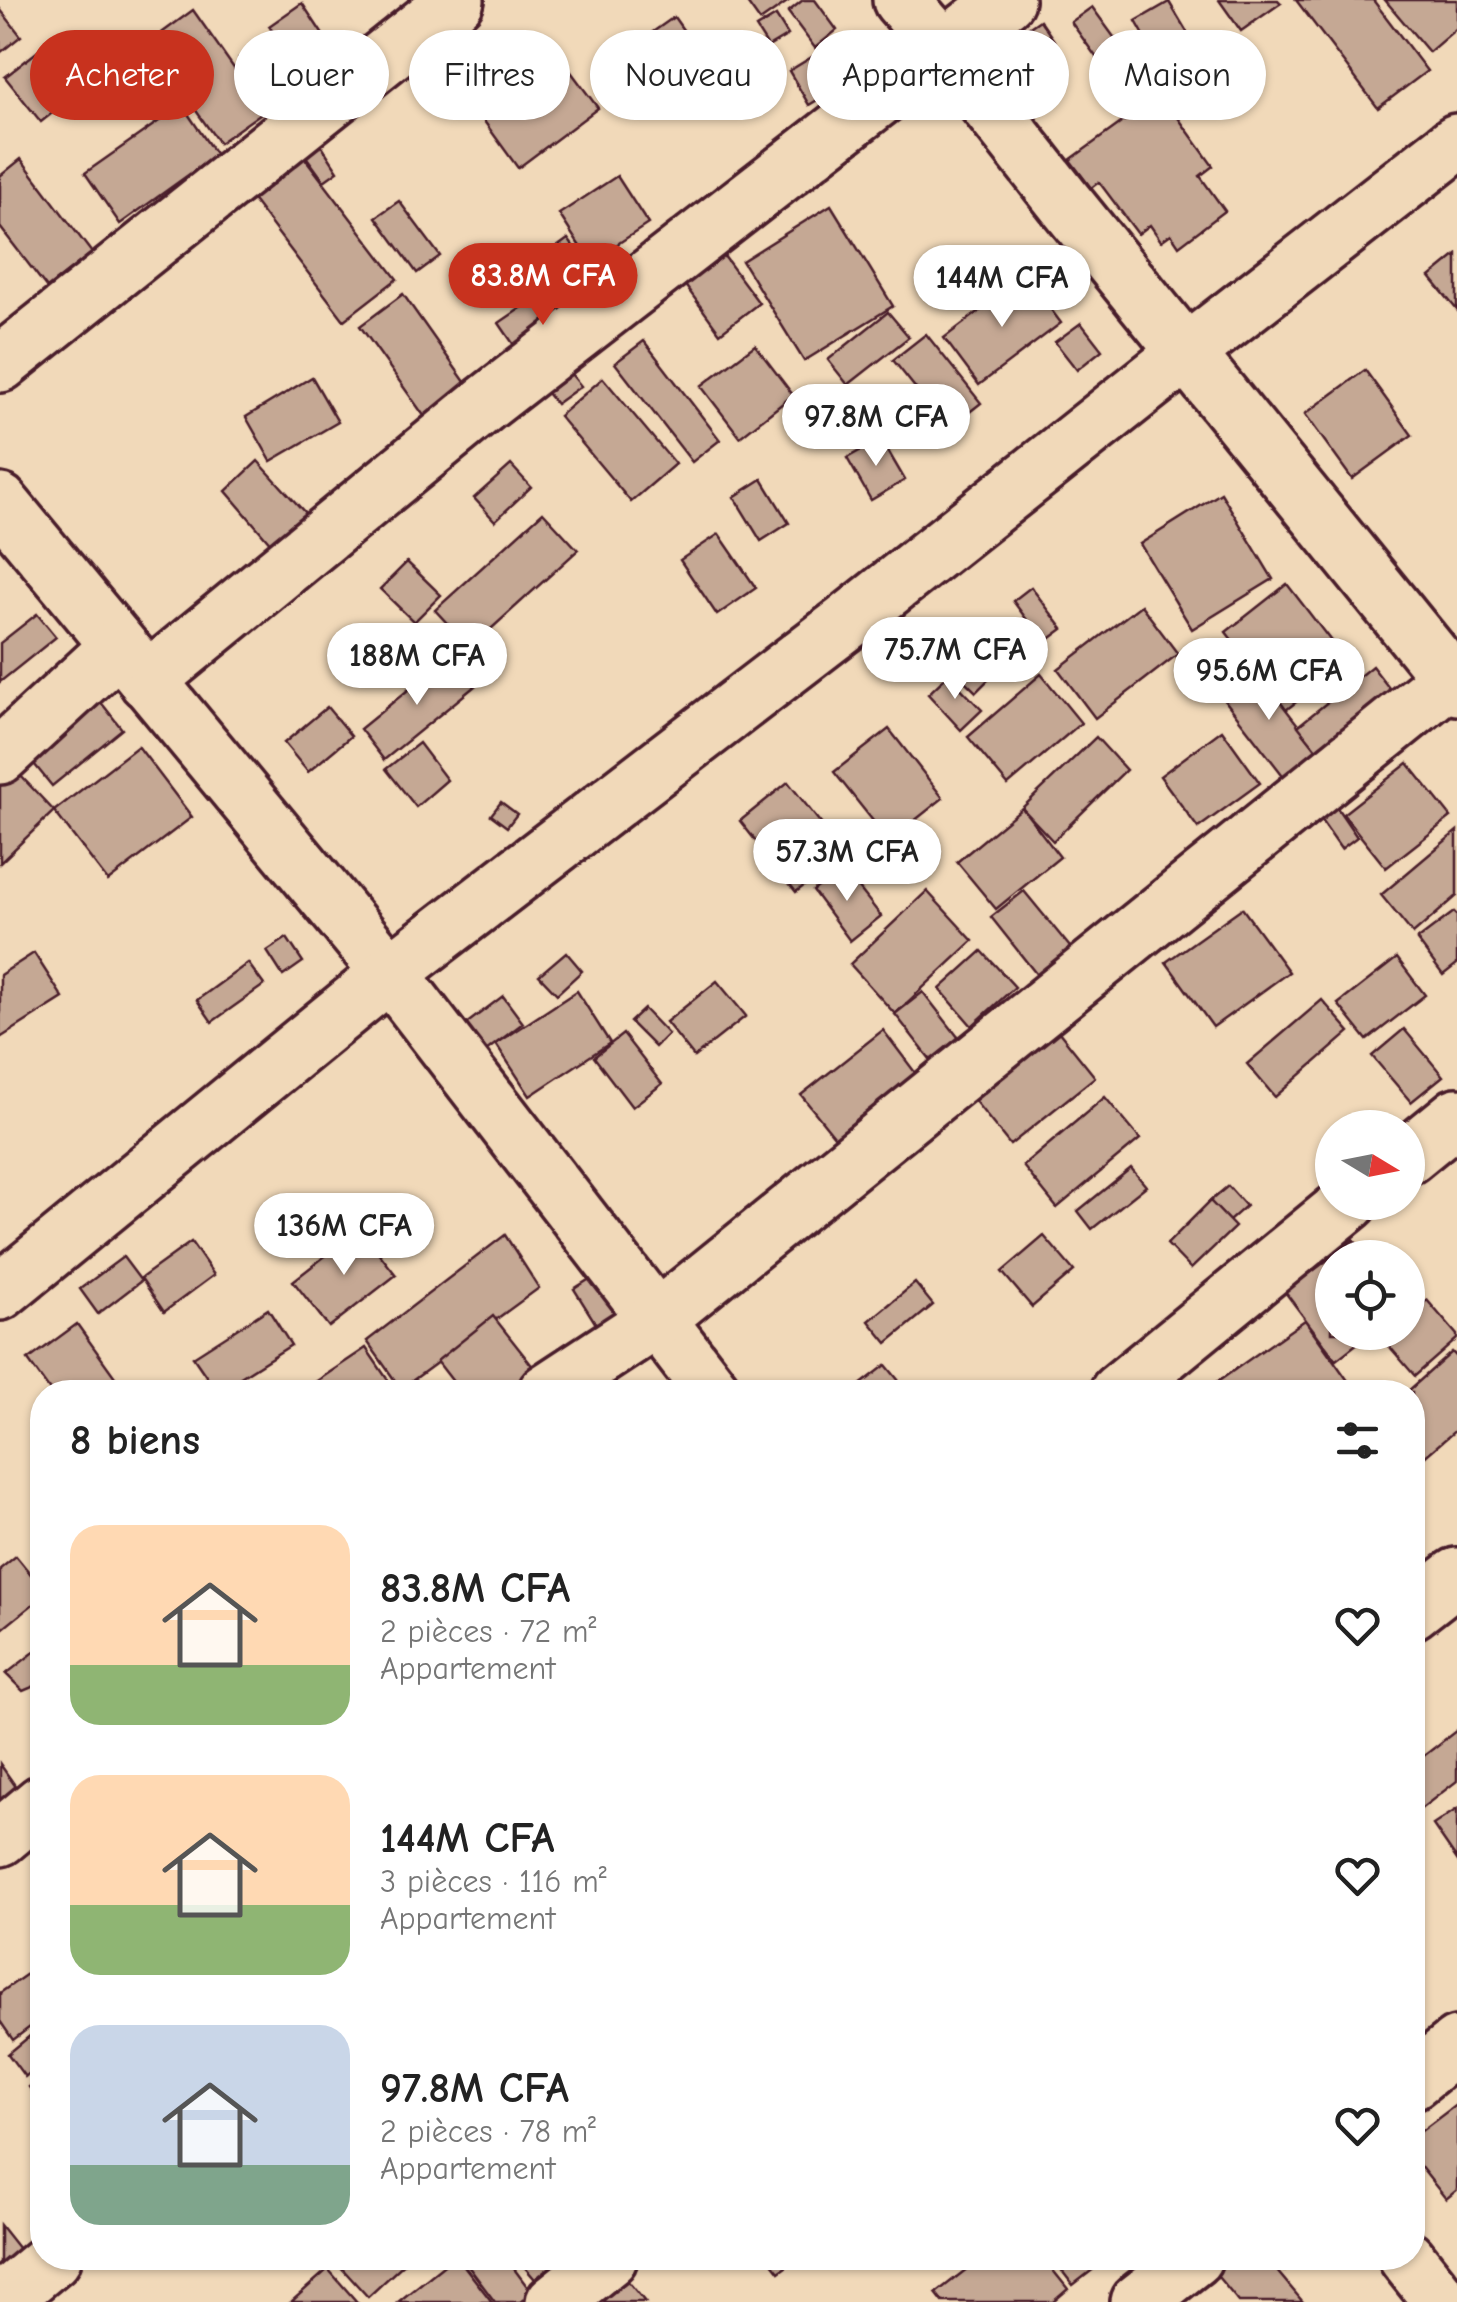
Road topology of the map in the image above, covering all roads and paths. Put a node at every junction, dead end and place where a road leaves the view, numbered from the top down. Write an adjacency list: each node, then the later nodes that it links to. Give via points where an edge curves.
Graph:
1 (456, 0): 10 (street)
2 (901, 0): 4 (street)
3 (1006, 0): 5 (street)
4 (927, 30)
5 (969, 30)
6 (853, 120): 12 (street)
7 (1000, 120): 9 (street)
8 (1457, 142): 9 (street)
9 (1186, 353): 13 (street); 15 (street)
10 (0, 364)
11 (0, 502): 12 (street)
12 (133, 664): 14 (street); 15 (street)
13 (1455, 679): 20 (street)
14 (0, 756)
15 (390, 973): 19 (street); 20 (street)
16 (1457, 1116): 17 (street)
17 (1425, 1142)
18 (1328, 1220): 23 (street)
19 (0, 1292)
20 (657, 1318): 21 (street); 22 (street)
21 (564, 1380)
22 (704, 1380)
23 (1133, 1380)
24 (1457, 1576): 25 (street)
25 (1425, 1601)
26 (30, 1813): 27 (street)
27 (0, 1838)
28 (1457, 2045): 29 (street)
29 (1425, 2071)
30 (39, 2270): 34 (street)
31 (594, 2270): 35 (street)
32 (1179, 2270): 36 (street)
33 (1417, 2270): 37 (street)
34 (0, 2302)
35 (554, 2302)
36 (1138, 2302)
37 (1442, 2302)

